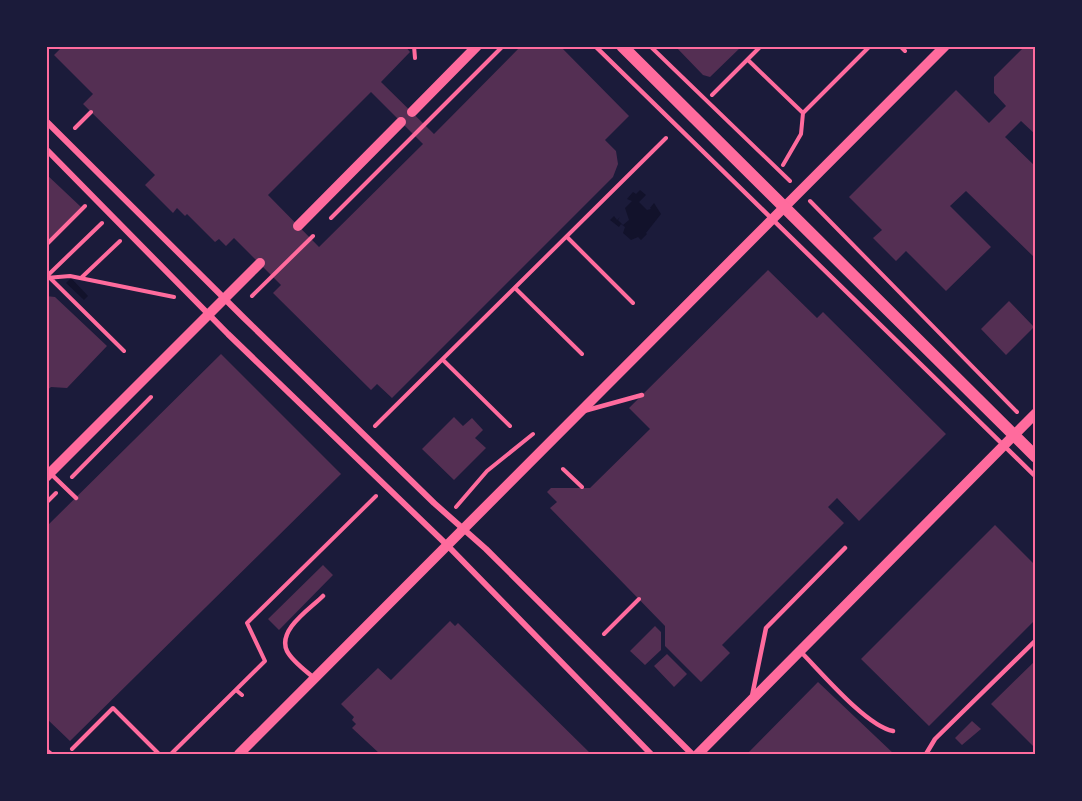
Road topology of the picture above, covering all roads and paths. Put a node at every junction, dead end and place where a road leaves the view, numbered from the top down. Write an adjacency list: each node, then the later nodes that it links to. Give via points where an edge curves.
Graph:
1 (414, 46): 12 (path)
2 (477, 46): 16 (street)
3 (503, 46): 29 (path)
4 (595, 46): 28 (lane)
5 (622, 46): 26 (main road)
6 (650, 46): 23 (path)
7 (761, 46): 13 (path)
8 (870, 46): 17 (path)
9 (900, 46): 11 (path)
10 (945, 46): 26 (street)
11 (905, 51)
12 (415, 58)
13 (748, 60): 14 (path); 17 (path)
14 (712, 95)
15 (91, 112): 20 (path)
16 (412, 112)
17 (803, 113): 24 (path, via 801,134)
18 (46, 121): 42 (street)
19 (401, 122): 31 (street)
20 (75, 128)
21 (666, 138): 33 (path)
22 (46, 149): 44 (street)
23 (773, 165)
24 (783, 165)
25 (86, 206): 35 (path)
26 (784, 208): 28 (street); 55 (main road)
27 (830, 219): 48 (path)
28 (772, 220): 51 (street); 56 (lane)
29 (327, 222)
30 (102, 223): 37 (path)
31 (298, 226)
32 (319, 230): 39 (path)
33 (567, 237): 40 (path); 43 (path)
34 (120, 241): 38 (path)
35 (46, 245)
36 (260, 264): 42 (street)
37 (48, 278): 38 (path); 45 (path)
38 (81, 278): 41 (path)
39 (268, 280)
40 (515, 288): 46 (path); 47 (path)
41 (177, 297)
42 (225, 299): 44 (street); 66 (street)
43 (633, 303)
44 (209, 315): 59 (street); 67 (street)
45 (124, 351)
46 (582, 354)
47 (443, 360): 53 (path); 54 (path)
48 (995, 388)
49 (153, 395): 61 (path)
50 (642, 395): 51 (lane)
51 (580, 412): 66 (street)
52 (1035, 413): 55 (street)
53 (375, 426)
54 (510, 426)
55 (1014, 435): 56 (street); 57 (main road)
56 (1004, 446): 60 (lane); 73 (street)
57 (1035, 457)
58 (563, 469): 62 (path)
59 (48, 475): 61 (lane)
60 (1035, 477)
61 (63, 486): 64 (lane); 65 (path)
62 (582, 487)
63 (376, 496): 75 (path, via 247,624 265,661)
64 (76, 498)
65 (46, 503)
66 (464, 528): 67 (street); 86 (street)
67 (447, 545): 74 (street); 85 (street)
68 (845, 548): 77 (lane, via 766,628)
69 (323, 596): 74 (lane, via 290,629 285,641 289,654)
70 (639, 599): 71 (path)
71 (604, 634)
72 (1035, 640): 88 (lane, via 935,739)
73 (799, 650): 77 (street); 78 (lane, via 863,714)
74 (314, 678): 84 (street)
75 (236, 690): 76 (path); 83 (path)
76 (242, 695)
77 (751, 699): 87 (street)
78 (893, 731)
79 (72, 749): 82 (path, via 112,708)
80 (46, 750): 81 (lane)
81 (51, 754)
82 (159, 754)
83 (171, 754)
84 (239, 754)
85 (651, 754)
86 (692, 754)
87 (698, 754)
88 (926, 754)

